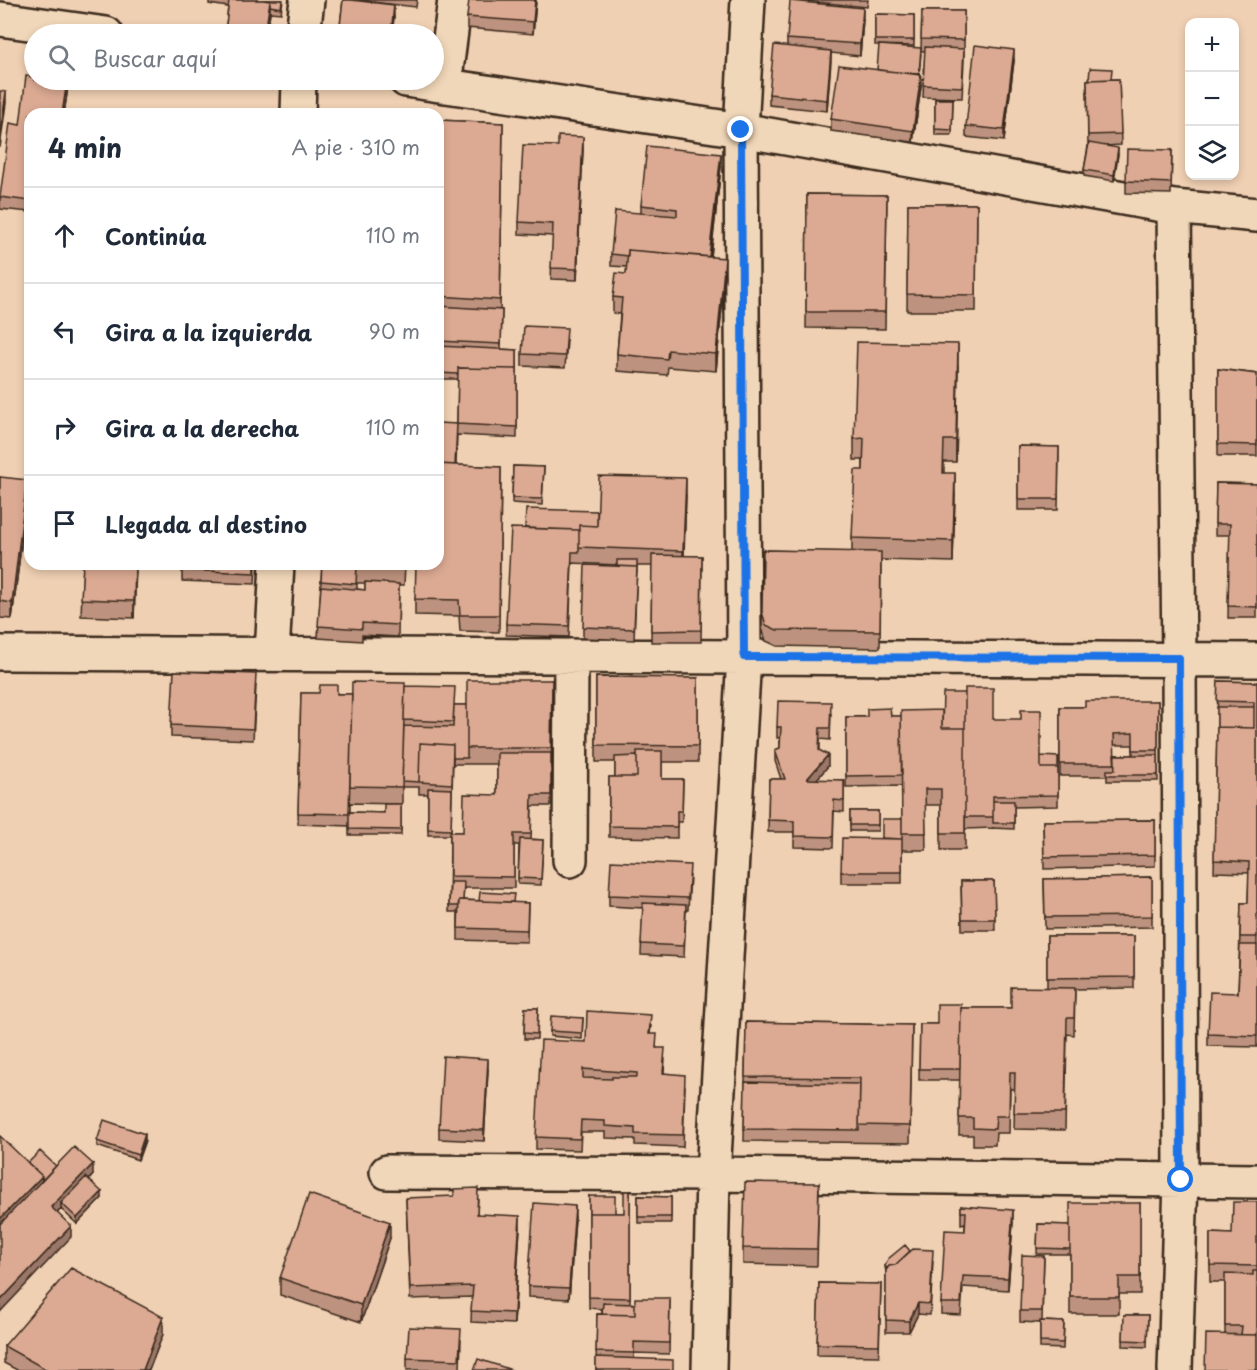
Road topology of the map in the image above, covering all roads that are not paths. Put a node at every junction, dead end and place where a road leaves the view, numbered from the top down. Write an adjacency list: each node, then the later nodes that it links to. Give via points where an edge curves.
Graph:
1 (307, 0): 6 (street)
2 (455, 0): 7 (street)
3 (748, 0): 10 (street)
4 (0, 19): 5 (street)
5 (35, 24)
6 (304, 24)
7 (444, 86): 10 (street)
8 (299, 90): 9 (street)
9 (298, 108)
10 (741, 130): 11 (street); 17 (street)
11 (1174, 207): 12 (street); 18 (street)
12 (1257, 215)
13 (276, 570): 15 (street)
14 (0, 653): 15 (street)
15 (272, 654): 16 (street)
16 (571, 656): 17 (street); 20 (street)
17 (744, 657): 18 (street); 22 (street)
18 (1179, 658): 19 (street); 23 (street)
19 (1257, 660)
20 (570, 860)
21 (387, 1172): 22 (street)
22 (713, 1174): 23 (street); 25 (street)
23 (1181, 1180): 24 (street); 26 (street)
24 (1257, 1180)
25 (709, 1370)
26 (1175, 1370)

